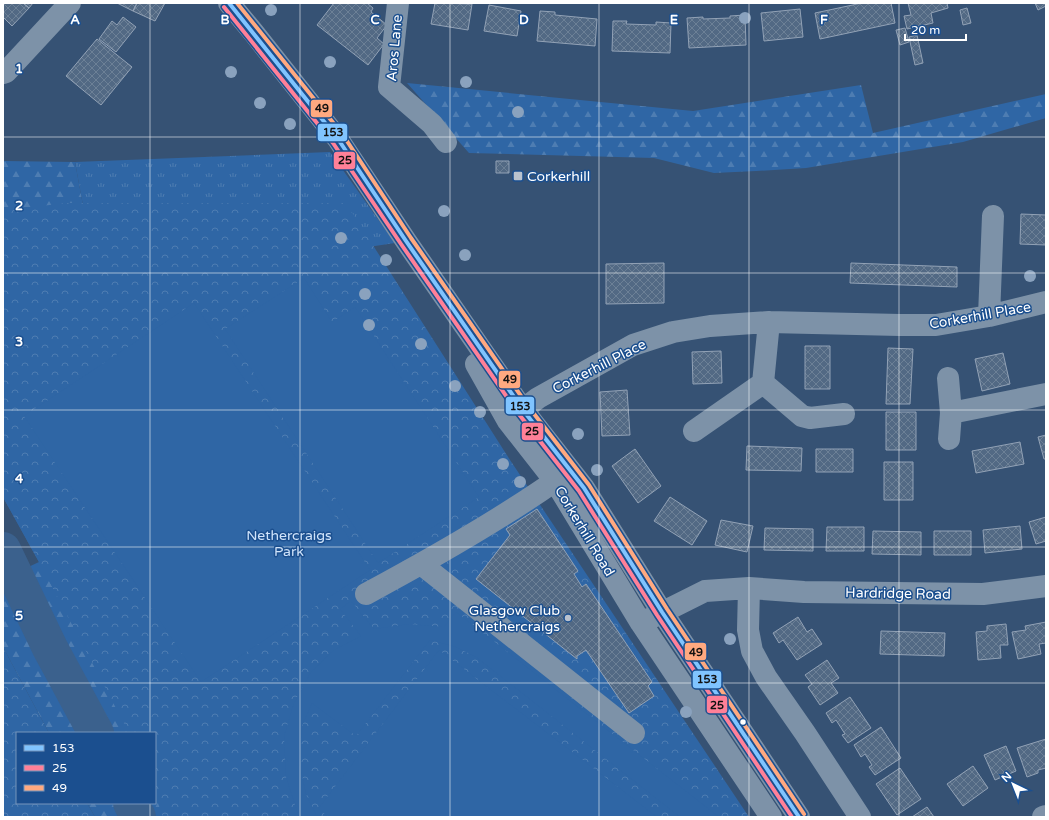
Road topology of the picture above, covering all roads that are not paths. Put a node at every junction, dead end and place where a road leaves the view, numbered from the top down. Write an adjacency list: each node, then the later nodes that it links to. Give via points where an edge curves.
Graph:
1 (70, 3): 4 (street)
2 (229, 3): 15 (street, Corkerhill Road, via 338,139 406,241)
3 (398, 3): 5 (street, Aros Lane, via 389,87 432,124)
4 (3, 73)
5 (446, 142)
6 (994, 216): 8 (street)
7 (1046, 302): 8 (street, Corkerhill Place)
8 (989, 316): 9 (street, Corkerhill Place, via 936,325)
9 (769, 322): 11 (street); 15 (street, Corkerhill Place, via 710,326 673,332 633,345 538,398)
10 (948, 378): 13 (street)
11 (763, 383): 14 (street, via 802,416 810,418); 16 (street)
12 (1046, 394): 13 (street)
13 (950, 413): 17 (street)
14 (844, 414)
15 (516, 416): 18 (street, Corkerhill Road); 23 (street, Corkerhill Road, via 584,488)
16 (694, 431)
17 (949, 439)
18 (555, 481): 19 (street); 24 (street, Corkerhill Road)
19 (421, 564): 22 (street); 25 (street)
20 (1046, 586): 21 (street, Hardridge Road, via 983,594 804,592)
21 (749, 588): 23 (street, Hardridge Road, via 704,591); 29 (street, via 748,630 752,651 766,677)
22 (366, 594)
23 (662, 612): 24 (street, Hardridge Road); 28 (street, Corkerhill Road)
24 (641, 623): 27 (street, Corkerhill Road)
25 (634, 733)
26 (1046, 816): 30 (street)
27 (771, 817)
28 (799, 817)
29 (860, 817)
30 (1043, 817)

